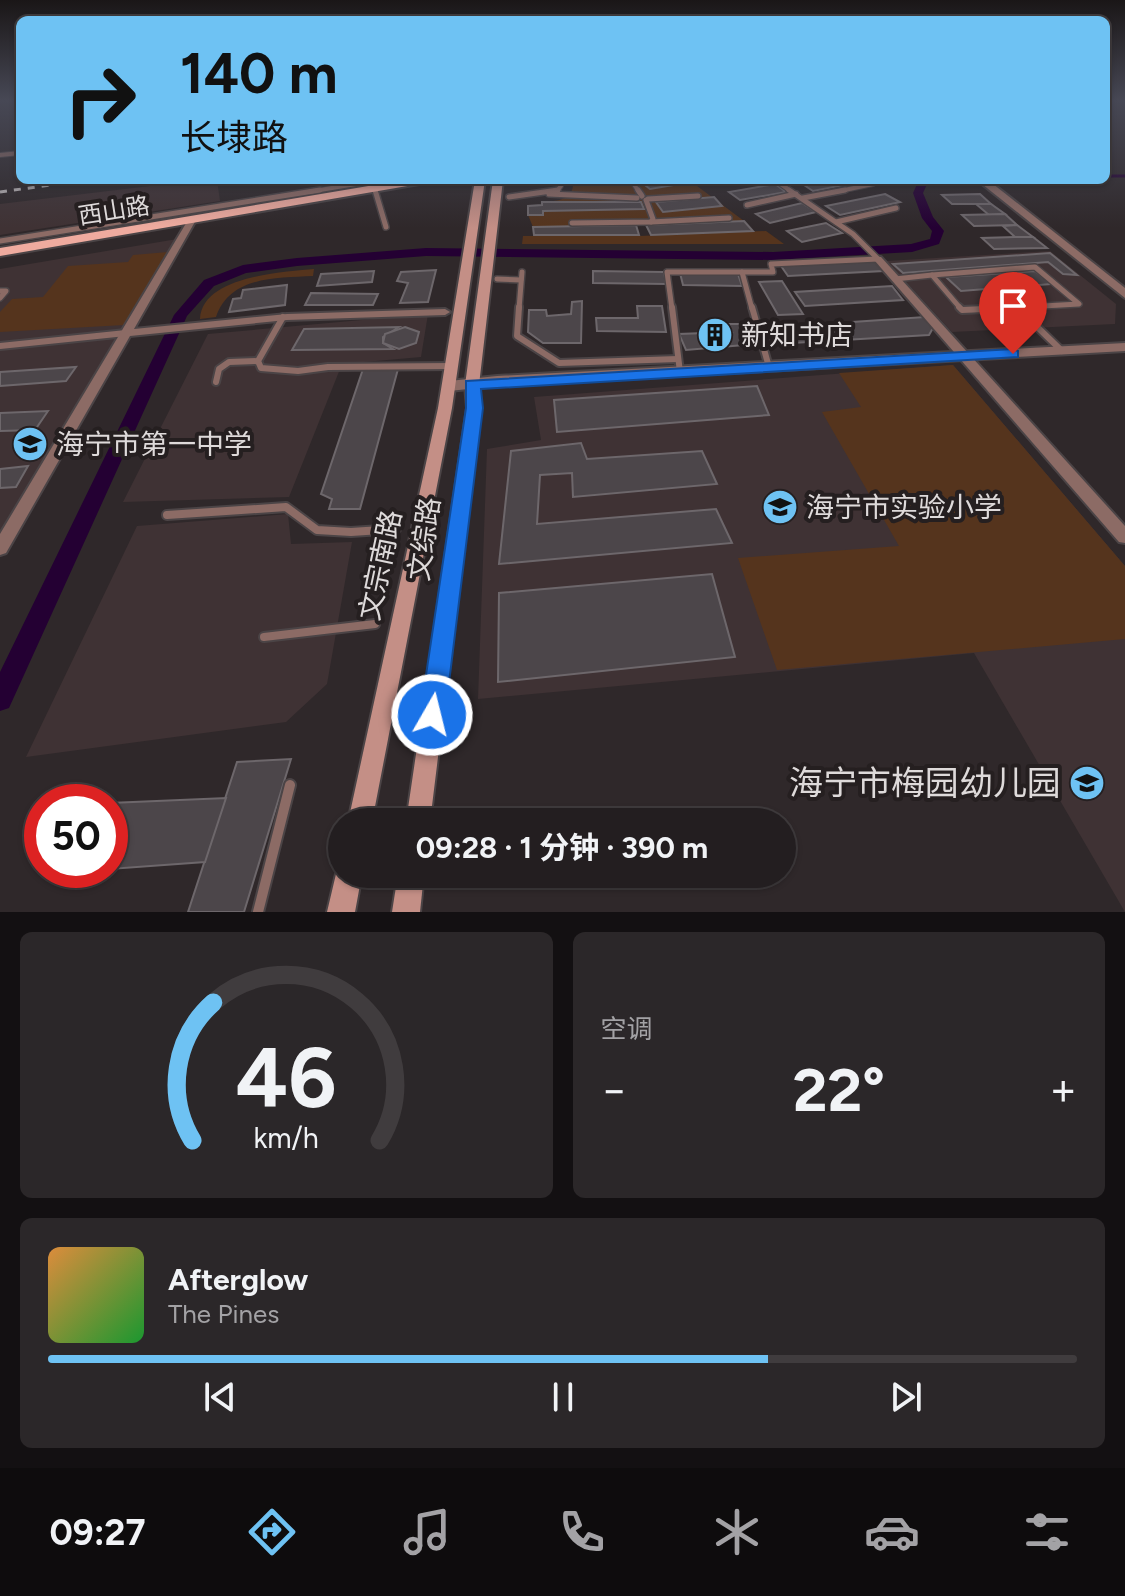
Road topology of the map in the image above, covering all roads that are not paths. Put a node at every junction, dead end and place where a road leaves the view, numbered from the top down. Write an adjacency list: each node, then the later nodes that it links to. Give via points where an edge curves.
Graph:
1 (378, 184): 18 (main road, 西山路); 22 (lane); 23 (lane)
2 (480, 184): 46 (main road, 文宗南路)
3 (498, 184): 50 (main road, 文综路)
4 (558, 184): 9 (lane, via 560,189)
5 (634, 184): 13 (lane)
6 (781, 184): 10 (lane)
7 (873, 184): 14 (lane)
8 (987, 184): 33 (street)
9 (549, 194): 12 (lane); 13 (lane)
10 (796, 194): 14 (lane); 15 (lane)
11 (698, 196): 13 (lane)
12 (509, 197)
13 (643, 198): 19 (lane)
14 (803, 198): 20 (lane)
15 (747, 205)
16 (896, 208): 20 (lane)
17 (729, 218): 19 (lane)
18 (192, 220): 24 (main road, 西山路); 40 (street)
19 (651, 222): 21 (lane)
20 (836, 222): 25 (lane)
21 (572, 223)
22 (386, 227)
23 (0, 241)
24 (0, 252)
25 (878, 259): 27 (lane, via 771,264 773,272); 30 (street)
26 (522, 272): 31 (lane)
27 (742, 272): 47 (lane, via 667,272); 48 (lane)
28 (932, 275): 30 (lane); 35 (lane, via 1035,267 1079,304); 36 (lane, via 962,310)
29 (497, 279): 31 (lane)
30 (895, 279): 44 (street)
31 (521, 280): 47 (lane, via 517,336 559,363)
32 (0, 291): 34 (lane, via 6,291)
33 (1125, 294)
34 (0, 298)
35 (1039, 306): 36 (lane); 39 (lane)
36 (995, 308): 39 (lane)
37 (445, 312): 38 (street)
38 (283, 317): 40 (street); 45 (lane)
39 (1030, 320): 43 (lane)
40 (126, 333): 41 (lane); 55 (street)
41 (0, 346)
42 (1125, 347): 43 (street)
43 (1062, 351): 44 (street)
44 (964, 357): 48 (street); 54 (street)
45 (258, 361): 46 (lane, via 261,368 298,371); 49 (lane, via 229,362 219,369)
46 (453, 366): 51 (main road, 文宗南路)
47 (679, 366): 48 (street); 50 (street)
48 (769, 367)
49 (216, 382)
50 (472, 385): 51 (street); 60 (main road, 文综路, via 474,408)
51 (449, 386): 59 (main road, 文宗南路)
52 (167, 515): 53 (lane, via 286,507 317,530)
53 (396, 529)
54 (1125, 537)
55 (0, 548)
56 (375, 624): 57 (lane)
57 (264, 637)
58 (290, 785): 63 (lane)
59 (363, 808)
60 (420, 808)
61 (346, 888): 64 (main road)
62 (409, 888): 65 (main road)
63 (258, 912)
64 (341, 912)
65 (406, 912)

